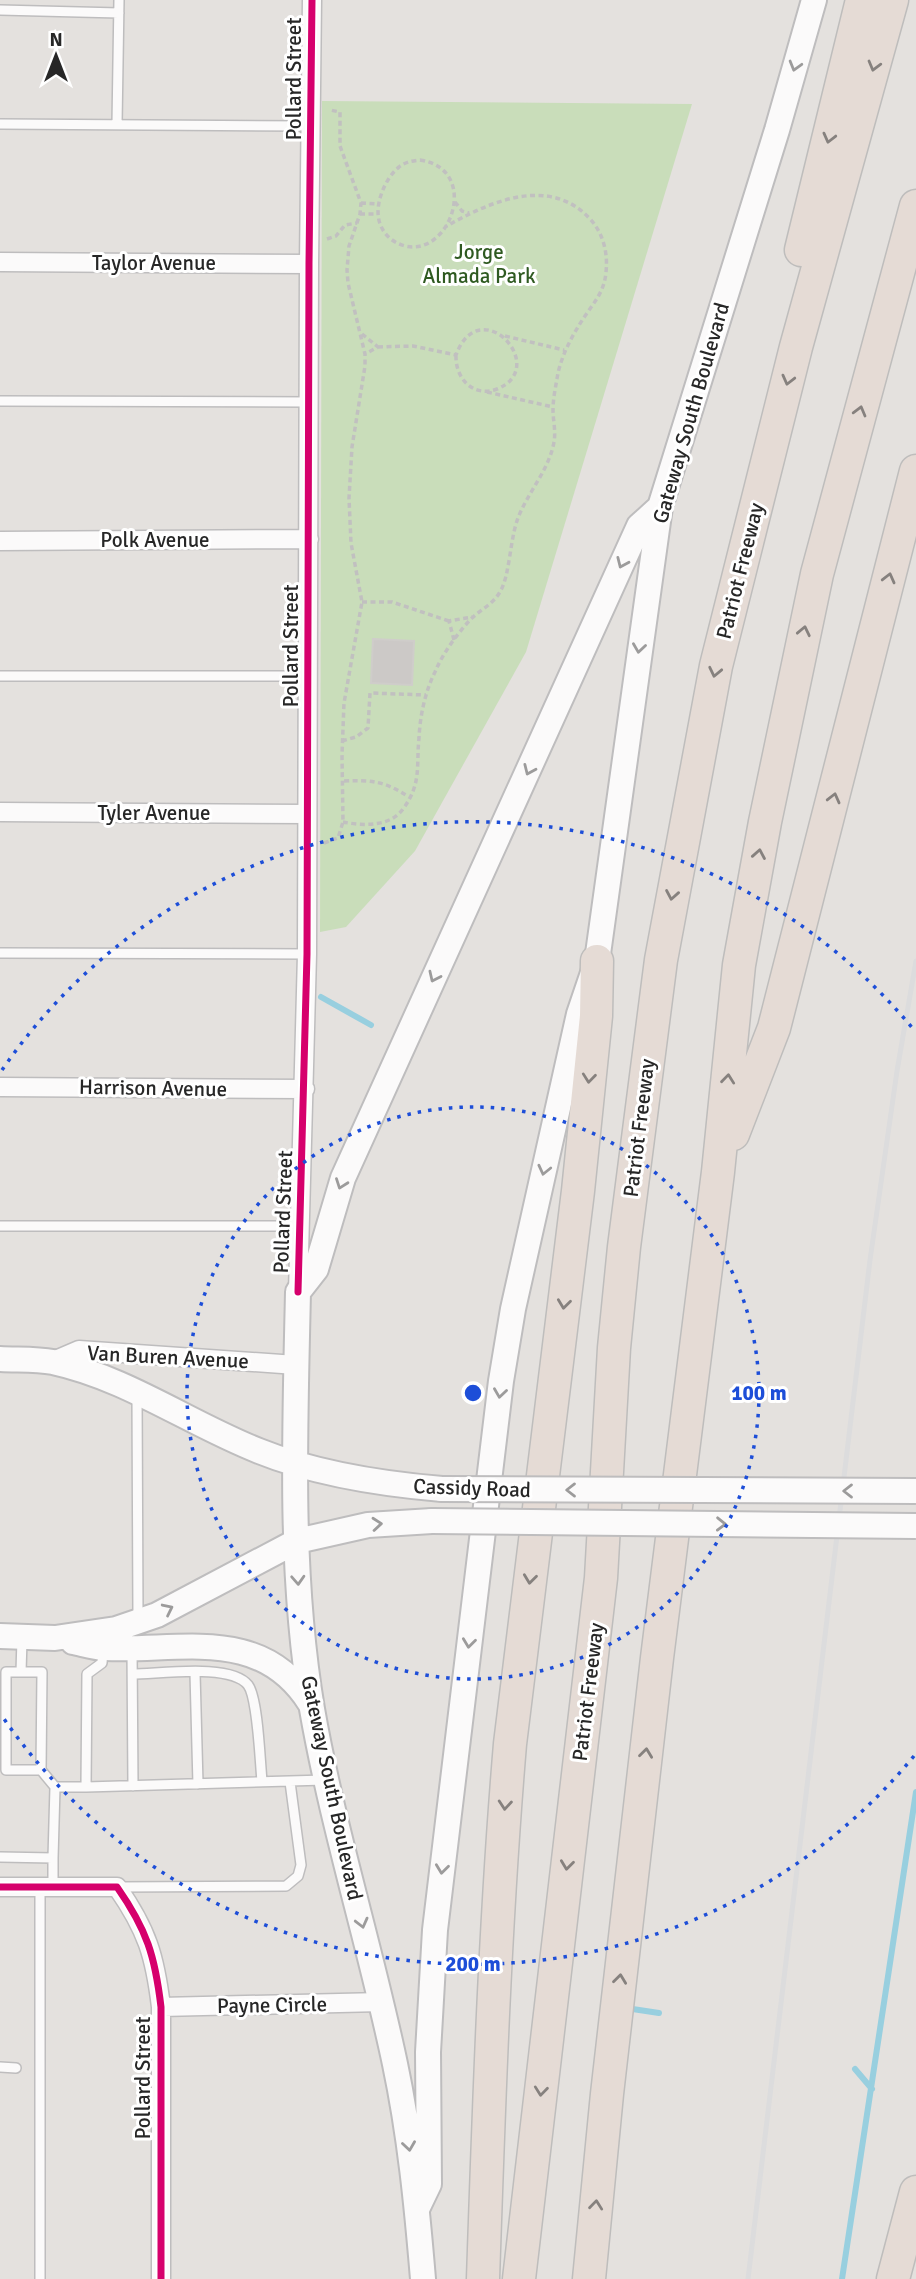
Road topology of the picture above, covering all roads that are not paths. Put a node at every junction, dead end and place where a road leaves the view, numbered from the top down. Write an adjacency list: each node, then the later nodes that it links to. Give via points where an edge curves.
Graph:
1 (89, 0): 8 (lane)
2 (120, 0): 9 (lane)
3 (312, 0): 12 (street, Pollard Street)
4 (814, 0): 20 (main road, Gateway South Boulevard, one-way to 20)
5 (862, 0): 16 (highway, one-way to 16, via 788,306)
6 (892, 0): 16 (highway, Patriot Freeway, one-way to 16)
7 (0, 10): 8 (lane)
8 (89, 12): 9 (lane)
9 (119, 13): 11 (lane)
10 (0, 124): 11 (lane)
11 (117, 124): 12 (lane)
12 (311, 126): 15 (street, Pollard Street)
13 (916, 206): 32 (highway, one-way to 13, via 739,965 796,674 817,574)
14 (0, 262): 15 (street, Taylor Avenue)
15 (309, 264): 18 (street, Pollard Street)
16 (796, 348): 76 (highway, Patriot Freeway, one-way to 76, via 716,666 661,960 614,1348 601,1578)
17 (0, 401): 18 (lane)
18 (309, 402): 21 (street, Pollard Street)
19 (916, 471): 32 (highway, one-way to 19, via 774,1028)
20 (660, 508): 29 (main road, Gateway South Boulevard, one-way to 29); 35 (main road, one-way to 35, via 639,526 373,1109 340,1187 316,1269)
21 (309, 539): 22 (street, Polk Avenue); 24 (street, Pollard Street)
22 (0, 541)
23 (0, 676): 24 (lane)
24 (308, 676): 26 (street, Pollard Street)
25 (0, 812): 26 (street, Tyler Avenue)
26 (307, 814): 28 (street, Pollard Street)
27 (0, 953): 28 (lane)
28 (307, 954): 31 (street, Pollard Street)
29 (597, 961): 71 (main road, Gateway South Boulevard, one-way to 71, via 579,1014 515,1296 501,1381 435,1930 428,2052 429,2184); 75 (highway, one-way to 75, via 596,1016 578,1191 504,1812)
30 (0, 1087): 31 (street, Harrison Avenue)
31 (305, 1089): 34 (street, Pollard Street)
32 (718, 1172): 77 (highway, one-way to 32, via 649,1725)
33 (0, 1226): 34 (lane)
34 (300, 1226): 35 (street, Pollard Street)
35 (298, 1292): 38 (main road, Gateway South Boulevard)
36 (0, 1359): 37 (main road, Van Buren Avenue)
37 (51, 1362): 38 (street, Van Buren Avenue, via 79,1350); 39 (main road, Cassidy Road)
38 (296, 1365): 40 (main road, Gateway South Boulevard)
39 (137, 1392): 40 (main road, Cassidy Road, via 259,1451); 44 (lane)
40 (296, 1463): 41 (main road, Cassidy Road, one-way to 40, bridge, via 442,1489 380,1483); 43 (main road, Gateway South Boulevard)
41 (916, 1491)
42 (916, 1526): 43 (main road, Cassidy Road, one-way to 42, bridge, via 368,1525 432,1521)
43 (297, 1541): 44 (main road, Cassidy Road, one-way to 43, via 220,1584); 52 (main road, Gateway South Boulevard, one-way to 52, via 301,1635)
44 (138, 1621): 46 (main road, Cassidy Road)
45 (11, 1636): 46 (main road); 49 (lane)
46 (55, 1638): 47 (main road)
47 (103, 1648): 48 (main road); 60 (lane, via 102,1663 87,1674)
48 (132, 1648): 51 (lane); 52 (main road, via 212,1646 253,1655 292,1678)
49 (21, 1672): 53 (lane, via 42,1672); 53 (lane, via 6,1672 6,1770)
50 (195, 1673): 51 (lane); 55 (lane, via 237,1676 249,1686); 57 (lane)
51 (133, 1675): 58 (lane)
52 (312, 1707): 54 (main road, Gateway South Boulevard)
53 (41, 1770): 59 (lane)
54 (327, 1780): 56 (lane); 66 (main road, Gateway South Boulevard, one-way to 66)
55 (262, 1781): 56 (lane); 57 (lane)
56 (290, 1782): 65 (lane, via 301,1865 298,1876 286,1886)
57 (198, 1784): 58 (lane)
58 (133, 1786): 60 (lane)
59 (55, 1787): 60 (lane); 62 (lane)
60 (86, 1787)
61 (0, 1857): 62 (lane)
62 (53, 1858): 64 (lane)
63 (0, 1887): 64 (street)
64 (47, 1887): 65 (street); 72 (lane)
65 (117, 1887): 67 (street, Pollard Street, via 150,1943)
66 (382, 2002): 67 (street, Payne Circle); 71 (main road, Gateway South Boulevard, one-way to 71, via 404,2106)
67 (161, 2007): 73 (street, Pollard Street)
68 (0, 2067): 69 (lane)
69 (16, 2068)
70 (916, 2192): 78 (highway)
71 (417, 2209): 74 (main road, Gateway South Boulevard)
72 (40, 2279)
73 (161, 2279)
74 (423, 2279)
75 (483, 2279)
76 (519, 2279)
77 (589, 2279)
78 (893, 2279)

